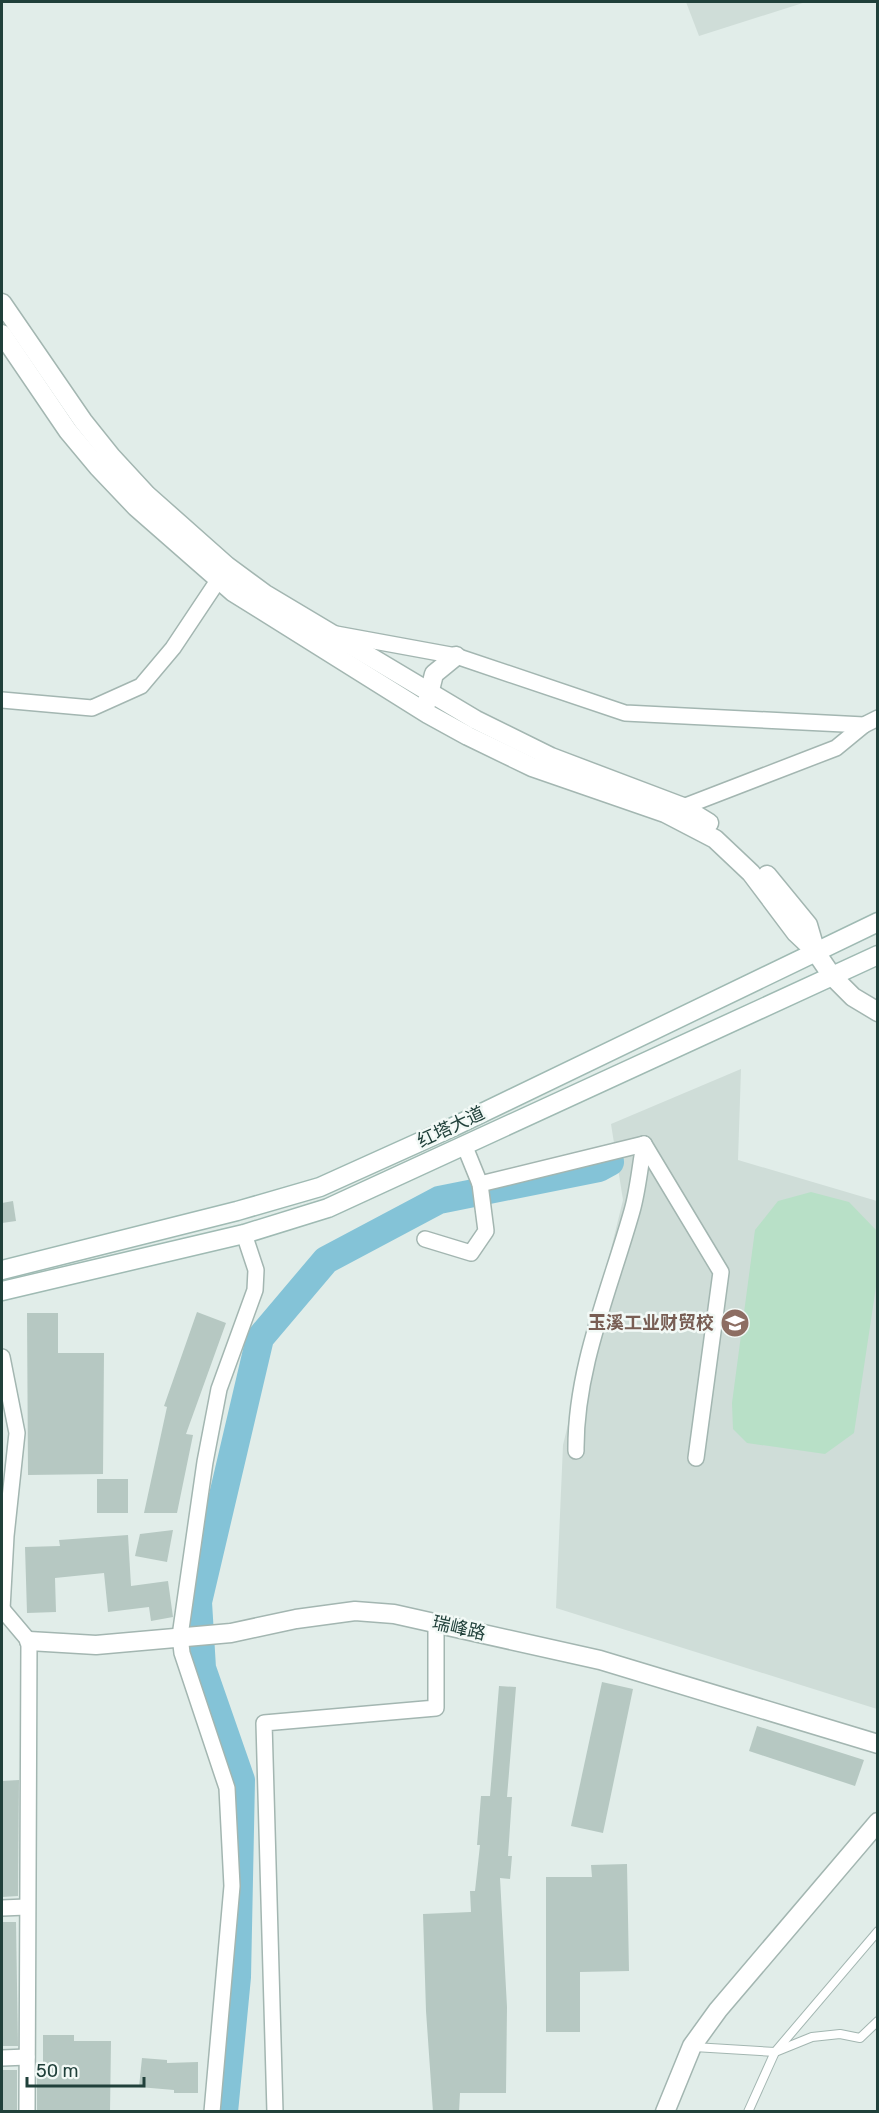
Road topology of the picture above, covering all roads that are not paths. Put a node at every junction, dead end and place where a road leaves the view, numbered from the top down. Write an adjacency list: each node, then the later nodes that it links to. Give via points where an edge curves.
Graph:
1 (2, 303): 3 (street, via 111,456)
2 (2, 334): 3 (street, via 98,468 136,507)
3 (223, 573): 4 (street); 7 (street, via 173,648 141,686 92,708); 8 (street, via 257,608)
4 (333, 633): 5 (street); 6 (street)
5 (456, 656): 6 (street, via 434,674); 10 (street, via 625,713)
6 (428, 693): 8 (street); 11 (street, via 551,757)
7 (2, 700)
8 (428, 714): 11 (street, via 532,766)
9 (878, 718): 10 (street)
10 (864, 725): 11 (street, via 836,748)
11 (678, 812): 13 (street, via 730,836 753,858 808,925)
12 (878, 922): 13 (street, 红塔大道)
13 (815, 951): 15 (street); 22 (street, 红塔大道, via 320,1187)
14 (878, 956): 15 (street, 红塔大道)
15 (832, 976): 16 (street, via 853,997); 18 (street, 红塔大道)
16 (878, 1012)
17 (644, 1144): 19 (street); 25 (street, via 633,1208 598,1322 576,1421); 26 (street, via 721,1272)
18 (465, 1147): 19 (street); 20 (street, 红塔大道, via 328,1208)
19 (480, 1186): 21 (street, via 486,1231 471,1253)
20 (244, 1234): 23 (street, 红塔大道); 30 (street, via 256,1270 255,1290 219,1389 205,1462)
21 (425, 1239)
22 (2, 1270)
23 (2, 1291)
24 (2, 1357): 27 (street, via 17,1433)
25 (576, 1451)
26 (696, 1458)
27 (4, 1536): 28 (street)
28 (2, 1609): 31 (street)
29 (436, 1623): 30 (street, 瑞峰路, via 355,1611 231,1633); 32 (street, 瑞峰路, via 600,1660); 44 (street, via 436,1708 264,1723)
30 (183, 1637): 31 (street, 瑞峰路, via 96,1645); 43 (street, via 182,1653 227,1788 231,1897)
31 (29, 1641): 34 (street)
32 (878, 1744)
33 (878, 1822): 38 (street)
34 (26, 1907): 35 (street); 40 (street)
35 (2, 1908)
36 (878, 1931): 39 (lane)
37 (878, 2021): 39 (lane, via 860,2038 840,2034 812,2037)
38 (692, 2046): 39 (lane); 45 (street)
39 (775, 2052): 46 (lane)
40 (27, 2057): 41 (street); 42 (street)
41 (2, 2058)
42 (27, 2112)
43 (212, 2112)
44 (274, 2112)
45 (665, 2112)
46 (748, 2112)

